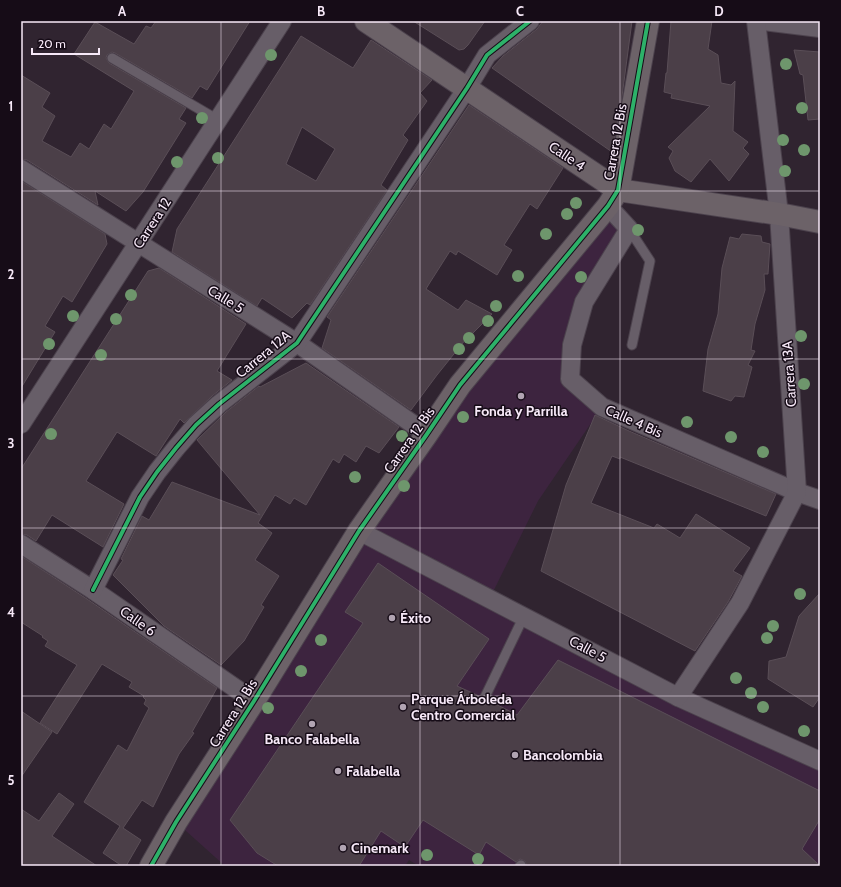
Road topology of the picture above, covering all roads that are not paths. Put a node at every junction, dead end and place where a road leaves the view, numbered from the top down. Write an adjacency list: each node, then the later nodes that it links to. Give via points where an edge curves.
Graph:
1 (282, 21): 10 (street, Carrera 12)
2 (366, 21): 9 (street, Calle 4)
3 (530, 21): 9 (street, Carrera 12A, via 486,56)
4 (648, 21): 12 (street, Carrera 12 Bis)
5 (756, 21): 13 (street, Carrera 13A)
6 (762, 21): 7 (street)
7 (820, 28)
8 (112, 58): 10 (lane)
9 (466, 88): 12 (street, Calle 4); 17 (street, Carrera 12A)
10 (218, 120): 16 (street, Carrera 12)
11 (21, 170): 16 (street, Calle 5)
12 (613, 198): 13 (street, Calle 4); 15 (street); 20 (street, Carrera 12 Bis, via 460,384)
13 (779, 214): 14 (street, Calle 4); 21 (street, Carrera 13A)
14 (820, 222)
15 (629, 229): 18 (lane, via 650,261); 21 (street, Calle 4 Bis, via 584,302 572,345 570,379 602,408)
16 (138, 244): 17 (street, Calle 5); 19 (street, Carrera 12)
17 (297, 344): 20 (street, Calle 5); 25 (street, Carrera 12A, via 219,404 176,448 140,497)
18 (632, 345)
19 (21, 424)
20 (427, 434): 23 (street, Carrera 12 Bis)
21 (797, 492): 22 (street, Calle 4 Bis); 27 (street, via 740,603)
22 (820, 500)
23 (359, 531): 26 (street, Calle 5); 29 (street, Carrera 12 Bis)
24 (21, 544): 25 (street, Calle 6)
25 (93, 590): 29 (street, Calle 6)
26 (524, 616): 27 (street, Calle 5); 28 (lane)
27 (678, 697): 30 (street, Calle 5)
28 (484, 699)
29 (254, 701): 31 (street, Carrera 12 Bis, via 176,822)
30 (820, 762)
31 (151, 866)

